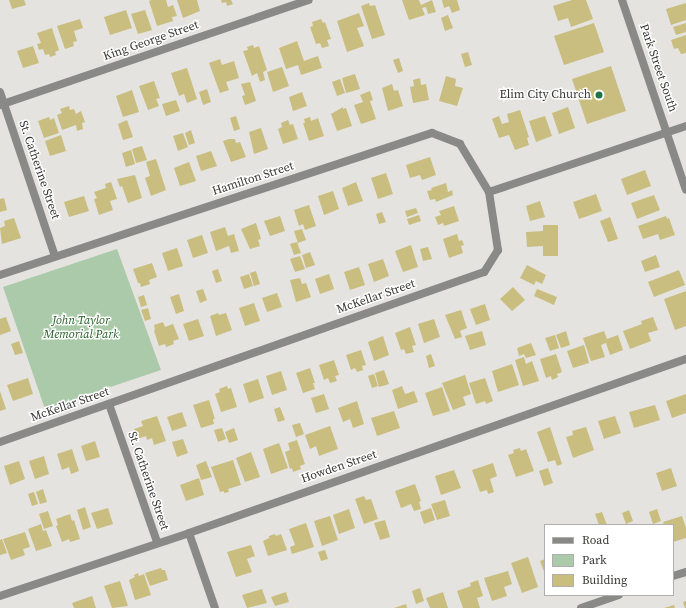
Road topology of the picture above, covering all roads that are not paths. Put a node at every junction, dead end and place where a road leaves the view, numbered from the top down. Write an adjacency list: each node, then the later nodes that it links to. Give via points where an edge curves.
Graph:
1 (309, 0): 4 (street, King George Street)
2 (622, 0): 6 (street, Park Street South)
3 (0, 92): 4 (street, St. Catherine Street)
4 (2, 105): 9 (street, St. Catherine Street)
5 (686, 126): 6 (street)
6 (668, 132): 7 (street, Park Street South); 8 (street)
7 (686, 190)
8 (489, 192): 9 (street, Hamilton Street, via 460,144 432,133); 12 (street, McKellar Street, via 498,250 484,272)
9 (55, 256): 10 (street, Hamilton Street)
10 (0, 275)
11 (686, 358): 14 (street, Howden Street)
12 (109, 404): 13 (street, McKellar Street); 15 (street, St. Catherine Street)
13 (0, 442)
14 (189, 533): 15 (street, Howden Street); 20 (street, St. Catherine Street)
15 (157, 542): 18 (street, Howden Street)
16 (686, 572): 17 (street)
17 (674, 576)
18 (0, 596)
19 (616, 596): 21 (street)
20 (215, 608)
21 (581, 608)

